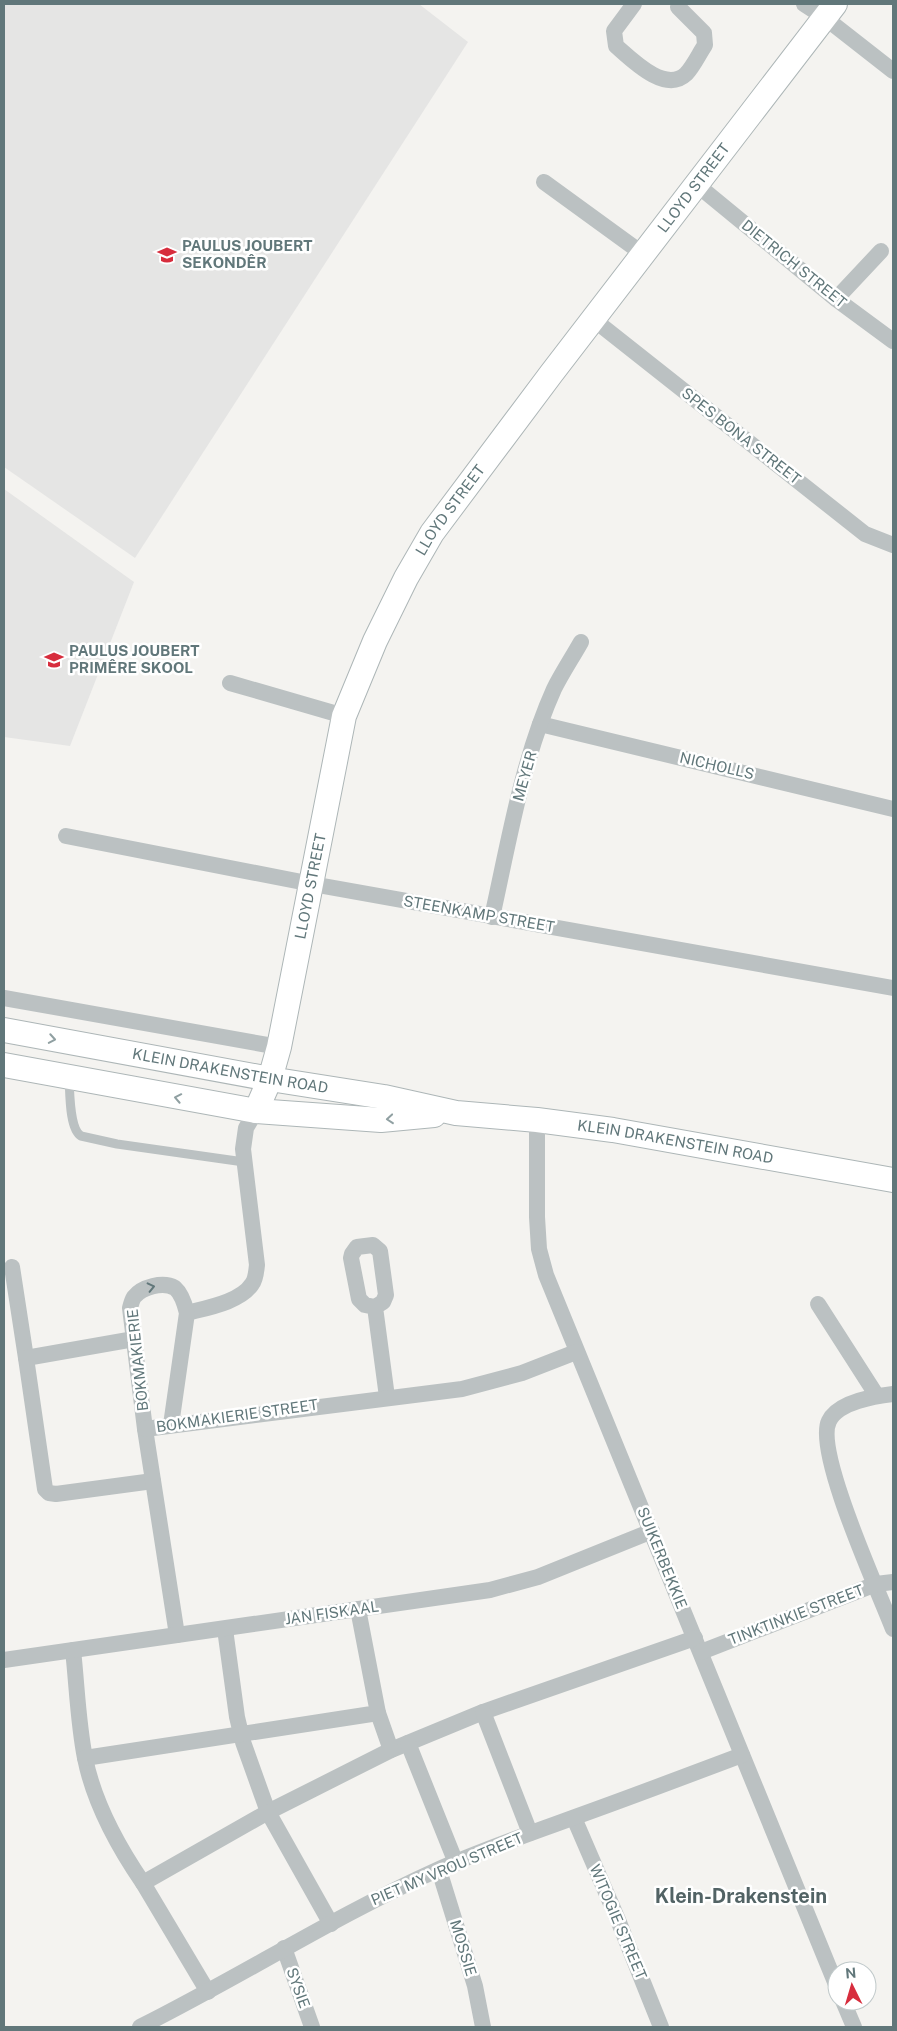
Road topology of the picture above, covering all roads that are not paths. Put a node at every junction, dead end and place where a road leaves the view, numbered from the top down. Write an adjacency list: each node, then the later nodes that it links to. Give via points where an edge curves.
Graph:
1 (634, 4): 3 (street, via 614,31 616,46 661,80 670,81 685,75 705,44 704,33)
2 (804, 4): 4 (street)
3 (678, 5)
4 (830, 10): 5 (street); 7 (main road, LLOYD STREET)
5 (893, 71)
6 (544, 182): 9 (street)
7 (696, 184): 9 (main road, LLOYD STREET); 10 (street, DIETRICH STREET)
8 (881, 251): 10 (street)
9 (643, 254): 11 (main road, LLOYD STREET)
10 (836, 299): 12 (street, DIETRICH STREET)
11 (593, 319): 13 (street, SPES BONA STREET, via 865,534); 16 (main road, LLOYD STREET, via 432,533 375,641)
12 (893, 342)
13 (893, 545)
14 (581, 642): 17 (street, MEYER, via 555,688)
15 (230, 683): 16 (street)
16 (344, 716): 20 (main road, LLOYD STREET)
17 (540, 724): 18 (street, NICHOLLS); 21 (street, MEYER, via 520,793)
18 (893, 809)
19 (66, 836): 20 (street, STEENKAMP STREET)
20 (312, 884): 21 (street, STEENKAMP STREET); 25 (main road, LLOYD STREET)
21 (492, 917): 22 (street, STEENKAMP STREET)
22 (893, 988)
23 (4, 998): 25 (street)
24 (4, 1030): 28 (main road, KLEIN DRAKENSTEIN ROAD, one-way to 28)
25 (279, 1047): 28 (main road, LLOYD STREET)
26 (4, 1065): 27 (main road, KLEIN DRAKENSTEIN ROAD)
27 (69, 1077): 29 (main road, KLEIN DRAKENSTEIN ROAD, one-way to 27); 32 (lane, via 73,1127 78,1135 117,1144)
28 (270, 1079): 29 (main road, LLOYD STREET); 30 (main road, KLEIN DRAKENSTEIN ROAD, via 384,1097)
29 (256, 1111): 30 (main road, KLEIN DRAKENSTEIN ROAD, one-way to 29, via 381,1120); 32 (street, via 246,1128)
30 (456, 1113): 31 (main road, KLEIN DRAKENSTEIN ROAD)
31 (537, 1120): 33 (main road, KLEIN DRAKENSTEIN ROAD, via 613,1130); 39 (street, SUIKERBEKKIE, via 539,1249)
32 (244, 1162): 37 (street, via 257,1265 255,1278 242,1294 224,1303)
33 (893, 1180)
34 (12, 1267): 40 (street)
35 (818, 1304): 41 (street)
36 (375, 1307): 42 (street)
37 (187, 1313): 38 (street, BOKMAKIERIE, one-way to 37, via 130,1308 133,1298 142,1290 153,1286 174,1288 184,1301); 43 (street, BOKMAKIERIE)
38 (134, 1339): 40 (street); 44 (street, BOKMAKIERIE)
39 (576, 1352): 42 (street, BOKMAKIERIE STREET, via 488,1383); 46 (street, SUIKERBEKKIE)
40 (26, 1358): 45 (street, via 45,1489 49,1493)
41 (885, 1395): 48 (street, via 855,1402 836,1411 825,1429 826,1445 845,1510)
42 (388, 1396): 43 (street, BOKMAKIERIE STREET)
43 (171, 1425): 44 (street, BOKMAKIERIE STREET)
44 (145, 1429): 45 (street, BOKMAKIERIE STREET)
45 (153, 1482): 52 (street, BOKMAKIERIE STREET)
46 (652, 1531): 49 (street, JAN FISKAAL, via 538,1578 490,1590); 53 (street, SUIKERBEKKIE)
47 (893, 1582): 48 (street, TINKTINKIE STREET)
48 (876, 1584): 51 (street); 53 (street, TINKTINKIE STREET)
49 (358, 1609): 50 (street, JAN FISKAAL); 57 (street)
50 (225, 1629): 52 (street, JAN FISKAAL); 58 (street)
51 (893, 1629)
52 (177, 1635): 54 (street, JAN FISKAAL)
53 (698, 1645): 56 (street, TINKTINKIE STREET); 61 (street, SUIKERBEKKIE)
54 (73, 1650): 55 (street, JAN FISKAAL); 62 (street)
55 (4, 1660)
56 (483, 1712): 59 (street, TINKTINKIE STREET); 65 (street)
57 (378, 1713): 58 (street); 60 (street)
58 (240, 1733): 62 (street); 63 (street)
59 (408, 1742): 60 (street, TINKTINKIE STREET); 66 (street)
60 (390, 1750): 63 (street, TINKTINKIE STREET)
61 (742, 1756): 64 (street, PIET MY VROU STREET); 71 (street, SUIKERBEKKIE)
62 (85, 1758): 68 (street, via 102,1812 122,1853)
63 (268, 1812): 68 (street, TINKTINKIE STREET); 69 (street)
64 (574, 1818): 65 (street, PIET MY VROU STREET); 77 (street, WITOGIE STREET)
65 (530, 1833): 66 (street, PIET MY VROU STREET)
66 (456, 1863): 67 (street, PIET MY VROU STREET)
67 (439, 1870): 69 (street, PIET MY VROU STREET); 76 (street, MOSSIE, via 475,1986)
68 (143, 1883): 72 (street)
69 (331, 1924): 70 (street, PIET MY VROU STREET)
70 (284, 1948): 72 (street, PIET MY VROU STREET); 75 (street, SYSIE)
71 (827, 1962)
72 (208, 1992): 74 (street, PIET MY VROU STREET)
73 (847, 2011): 78 (street)
74 (140, 2027)
75 (312, 2027)
76 (483, 2027)
77 (660, 2027)
78 (854, 2027)

